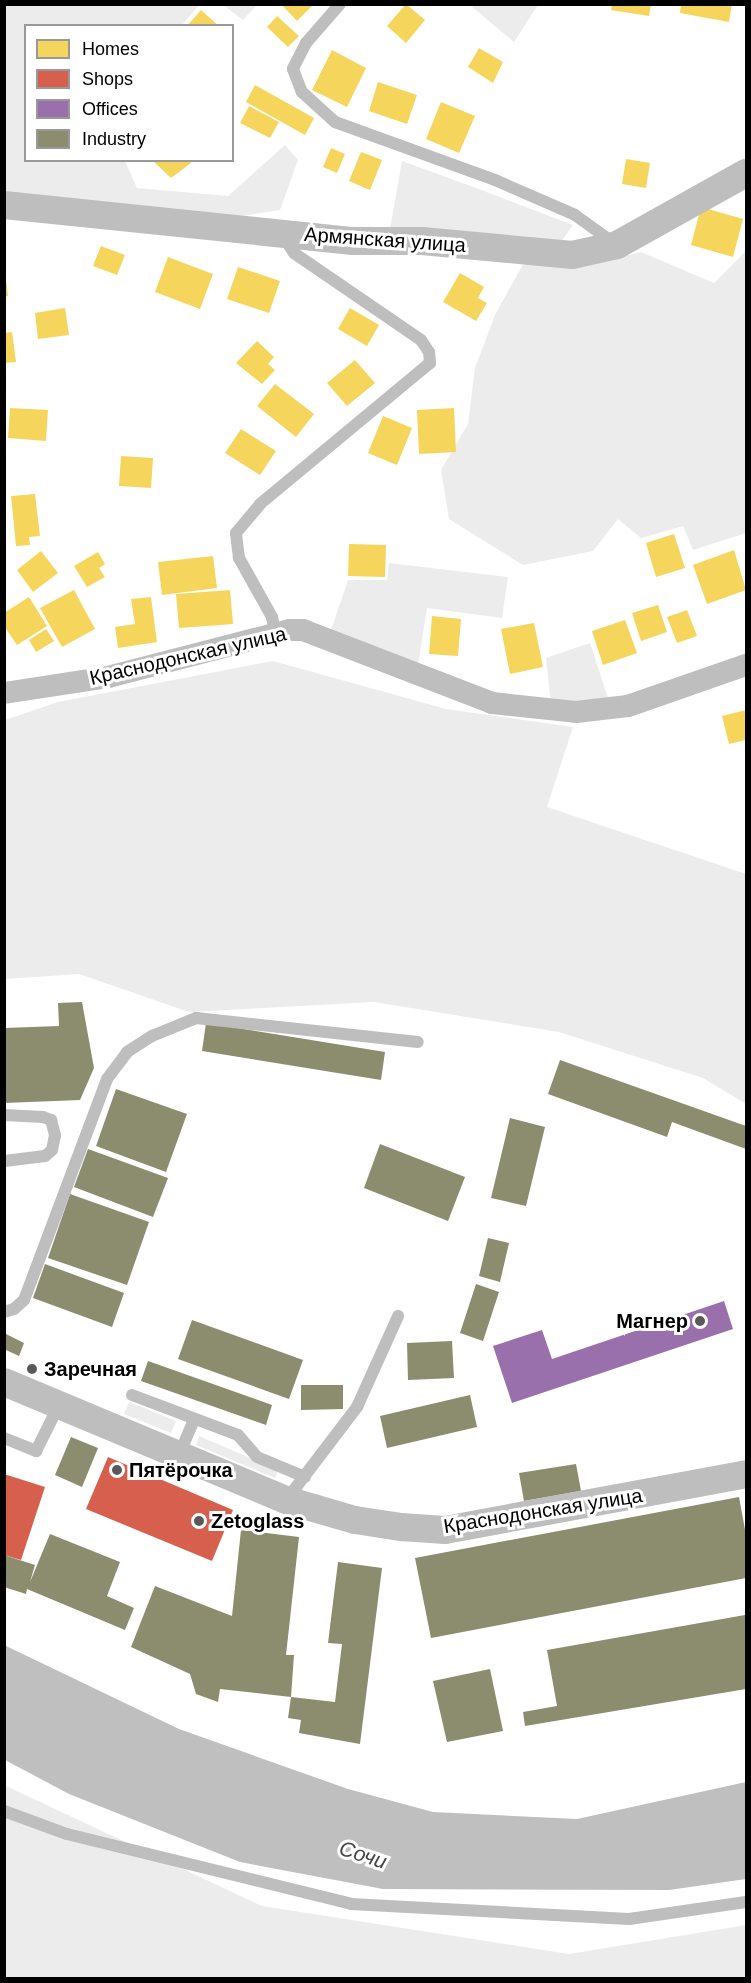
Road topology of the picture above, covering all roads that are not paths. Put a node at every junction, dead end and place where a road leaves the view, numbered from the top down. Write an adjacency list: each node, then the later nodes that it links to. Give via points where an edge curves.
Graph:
1 (340, 4): 5 (lane, via 306,43 293,69 302,92 335,122 495,180 575,214)
2 (747, 173): 5 (street, Армянская улица)
3 (4, 205): 4 (street, Армянская улица)
4 (280, 232): 5 (street, Армянская улица, via 353,241 422,241 572,255); 6 (lane, via 294,253 421,340 429,352 430,363 261,504 236,533 239,558 272,617)
5 (617, 245)
6 (275, 632): 7 (street, Краснодонская улица, via 303,630 492,703 576,712 628,706); 8 (street, Краснодонская улица, via 108,677)
7 (747, 665)
8 (4, 693)
9 (418, 1042): 12 (lane, via 196,1018 152,1036 127,1052 107,1079 24,1300)
10 (4, 1115): 11 (lane, via 43,1116 51,1120 55,1135 52,1150 45,1156)
11 (4, 1161)
12 (4, 1312)
13 (398, 1316): 21 (lane, via 357,1407)
14 (4, 1382): 16 (street, Краснодонская улица)
15 (132, 1395): 17 (lane)
16 (60, 1403): 18 (lane, via 36,1451); 19 (street, Краснодонская улица)
17 (194, 1419): 19 (lane); 21 (lane, via 238,1435 257,1457)
18 (4, 1438)
19 (179, 1455): 22 (street, Краснодонская улица)
20 (747, 1474): 22 (street, Краснодонская улица, via 445,1530 355,1520)
21 (305, 1477): 22 (lane)
22 (286, 1500)
23 (4, 1812): 24 (lane, via 67,1834 351,1904 629,1919)
24 (747, 1902)

